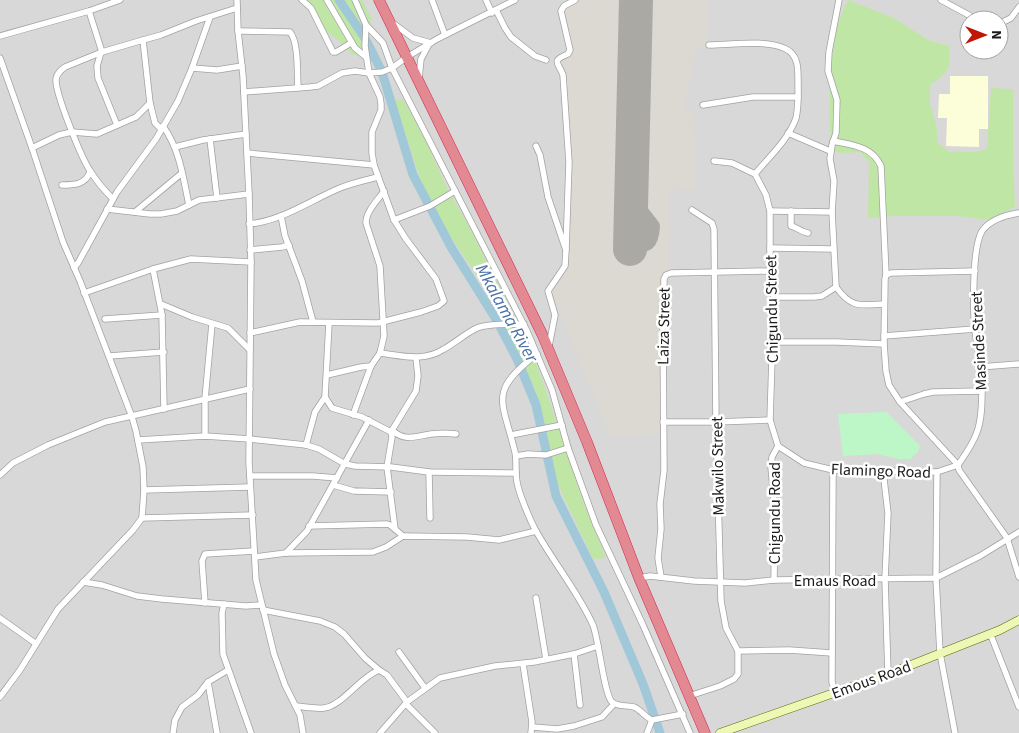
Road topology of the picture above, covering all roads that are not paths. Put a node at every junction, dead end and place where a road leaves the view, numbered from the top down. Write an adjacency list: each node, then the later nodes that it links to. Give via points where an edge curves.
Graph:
1 (120, 0): 16 (street)
2 (237, 0): 14 (street)
3 (302, 0): 26 (street, via 311,8 333,52)
4 (328, 0): 26 (street)
5 (355, 0): 21 (street)
6 (379, 0): 20 (highway)
7 (432, 0): 23 (street)
8 (486, 0): 17 (street)
9 (515, 0): 17 (street)
10 (575, 0): 86 (street, via 564,6 561,12 570,50 560,57 557,65 563,75 569,162)
11 (838, 0): 52 (street, via 828,71 837,100)
12 (941, 0): 15 (street)
13 (1019, 7): 19 (street)
14 (237, 8): 18 (street); 22 (street)
15 (960, 10)
16 (89, 11): 24 (street); 29 (street)
17 (494, 12): 23 (street); 33 (street, via 511,37 535,56)
18 (210, 17): 25 (street); 35 (street)
19 (1009, 19)
20 (389, 20): 27 (street, via 413,38); 30 (highway)
21 (366, 25): 32 (street); 36 (street, via 383,43)
22 (238, 31): 34 (street); 39 (street, via 290,32 293,35)
23 (446, 34): 27 (street)
24 (0, 36)
25 (143, 40): 29 (street); 42 (street)
26 (351, 43): 32 (street)
27 (431, 43): 30 (street); 38 (street, via 422,56)
28 (709, 46): 41 (street, via 769,44 787,49 798,66)
29 (101, 52): 46 (street, via 98,78); 48 (street, via 65,67 57,76 59,94)
30 (407, 57): 36 (street); 38 (highway)
31 (0, 58): 55 (street)
32 (366, 58): 37 (street)
33 (546, 60)
34 (242, 66): 35 (street, via 217,70); 40 (street)
35 (192, 68): 47 (street)
36 (392, 68): 37 (street); 66 (street)
37 (369, 74): 39 (street, via 342,73 318,86); 59 (street, via 381,104 372,132)
38 (419, 82): 111 (highway)
39 (298, 88): 40 (street)
40 (244, 92): 50 (street)
41 (798, 97): 43 (street, via 752,97); 49 (street, via 796,118)
42 (150, 103): 44 (street); 45 (street)
43 (703, 104)
44 (152, 116): 45 (street); 47 (street)
45 (136, 117): 46 (street)
46 (117, 124): 48 (street, via 96,134)
47 (162, 128): 53 (street); 69 (street)
48 (72, 132): 55 (street); 60 (street)
49 (788, 133): 56 (street); 62 (street)
50 (246, 134): 51 (street); 57 (street)
51 (210, 139): 53 (street); 68 (street)
52 (833, 141): 56 (street); 93 (street, via 865,149 881,166)
53 (175, 146): 61 (street)
54 (536, 146): 86 (street, via 548,197)
55 (32, 148): 88 (street)
56 (830, 151): 76 (street, via 834,180)
57 (247, 153): 59 (street); 67 (street)
58 (714, 161): 62 (street, via 732,163)
59 (374, 165): 63 (street)
60 (90, 172): 64 (street, via 81,183); 69 (street)
61 (182, 173): 70 (street); 74 (street)
62 (755, 174): 73 (street, Chigundu Street)
63 (378, 177): 65 (street); 78 (street, via 343,187)
64 (62, 185)
65 (384, 191): 79 (street); 102 (street, via 366,218 380,266)
66 (455, 192): 79 (street); 105 (street)
67 (249, 194): 68 (street); 80 (street)
68 (216, 198): 70 (street)
69 (113, 199): 71 (street)
70 (188, 205): 74 (street, via 161,214)
71 (107, 209): 74 (street); 88 (street)
72 (692, 210): 92 (street, Makwilo Street, via 713,225)
73 (770, 211): 75 (street); 83 (street, Chigundu Street)
74 (135, 212)
75 (791, 212): 76 (street); 81 (street, via 791,226)
76 (832, 212): 84 (street)
77 (1019, 213): 91 (street, Masinde Street, via 1006,215 983,230 978,242)
78 (282, 216): 80 (street); 82 (street)
79 (394, 220): 102 (street, via 436,279 444,300 438,306)
80 (249, 224): 85 (street)
81 (808, 233)
82 (289, 244): 85 (street, via 282,248); 101 (street)
83 (770, 248): 84 (street); 90 (street, Chigundu Street)
84 (833, 249): 94 (street)
85 (250, 250): 87 (street)
86 (566, 250): 111 (street, via 565,266 548,291 555,315)
87 (251, 262): 89 (street, via 191,259); 107 (street)
88 (74, 268): 95 (street)
89 (153, 269): 95 (street); 97 (street)
90 (770, 271): 92 (street, Laiza Street); 96 (street, Chigundu Street)
91 (975, 271): 93 (street, Masinde Street); 106 (street, Masinde Street)
92 (714, 272): 132 (street, Laiza Street, via 671,273 664,279); 133 (street, Makwilo Street)
93 (886, 275): 98 (street)
94 (836, 287): 96 (street, via 814,297); 98 (street, via 852,304)
95 (84, 293): 116 (street)
96 (774, 297): 109 (street, Chigundu Street)
97 (161, 304): 99 (street); 104 (street)
98 (884, 304): 108 (street)
99 (162, 316): 100 (street); 113 (street)
100 (105, 319)
101 (313, 322): 103 (street); 107 (street)
102 (383, 322): 103 (street); 114 (street)
103 (329, 323): 121 (street)
104 (212, 324): 112 (street, via 232,330); 125 (street)
105 (524, 324): 115 (street); 117 (street, via 480,327 436,354)
106 (975, 329): 108 (street); 120 (street, Masinde Street)
107 (250, 333): 112 (street)
108 (884, 336): 110 (street)
109 (772, 342): 110 (street); 131 (street, Chigundu Street)
110 (884, 344): 126 (street, via 887,378)
111 (548, 348): 173 (highway)
112 (250, 350): 122 (street)
113 (164, 352): 116 (street); 127 (street)
114 (380, 353): 117 (street); 119 (street)
115 (537, 354): 134 (street); 138 (street, via 506,383 502,395)
116 (109, 356): 129 (street)
117 (416, 358): 135 (street, via 416,391)
118 (1019, 364): 120 (street)
119 (371, 366): 121 (street); 128 (street)
120 (980, 367): 123 (street, Masinde Street)
121 (327, 375): 124 (street)
122 (250, 389): 125 (street); 139 (street)
123 (982, 391): 126 (street, via 933,392); 146 (street, Masinde Street, via 978,431)
124 (325, 397): 128 (street, via 332,408); 141 (street, via 315,412)
125 (205, 399): 127 (street); 137 (street)
126 (900, 402): 146 (street)
127 (164, 409): 129 (street)
128 (353, 415): 130 (street)
129 (132, 417): 140 (street); 153 (street, via 105,422 48,445 13,463)
130 (369, 420): 135 (street); 145 (street)
131 (770, 420): 133 (street); 142 (street, Chigundu Street)
132 (662, 422): 133 (street); 171 (street, Laiza Street, via 664,470 658,558)
133 (716, 422): 179 (street, Makwilo Street)
134 (562, 425): 138 (street); 143 (street)
135 (392, 432): 136 (street, via 406,438); 147 (street)
136 (456, 434)
137 (205, 436): 139 (street); 140 (street)
138 (510, 436): 144 (street)
139 (250, 439): 141 (street); 154 (street)
140 (138, 440): 158 (street)
141 (306, 445): 145 (street)
142 (778, 446): 148 (street, Flamingo Road, via 804,463); 177 (street, Chigundu Road, via 771,467 775,514)
143 (568, 448): 144 (street, via 546,455); 209 (street, via 596,525)
144 (516, 456): 152 (street)
145 (345, 464): 147 (street); 155 (street)
146 (958, 465): 151 (street, Flamingo Road); 168 (street)
147 (387, 467): 150 (street); 159 (street)
148 (833, 470): 149 (street, Flamingo Road); 175 (street)
149 (883, 471): 151 (street, Flamingo Road); 176 (street, via 888,513)
150 (429, 472): 152 (street); 162 (street)
151 (937, 472): 174 (street)
152 (516, 473): 165 (street)
153 (0, 475)
154 (250, 476): 155 (street); 157 (street)
155 (337, 478): 156 (street)
156 (333, 485): 159 (street, via 354,491); 163 (street)
157 (250, 487): 158 (street); 160 (street)
158 (144, 490): 161 (street)
159 (391, 492): 164 (street)
160 (253, 515): 161 (street); 170 (street)
161 (142, 518): 178 (street)
162 (430, 518)
163 (309, 526): 164 (street, via 386,524); 169 (street)
164 (395, 529): 167 (street)
165 (536, 530): 167 (street, via 499,540); 188 (street, via 586,611)
166 (1019, 532): 168 (street, Emaus Road)
167 (404, 536): 169 (street, via 373,552)
168 (1007, 538): 172 (street); 174 (street, Emaus Road)
169 (286, 553): 170 (street)
170 (254, 554): 181 (street, via 205,554 202,561); 183 (street)
171 (661, 577): 173 (street, Emaus Road); 179 (street, Emaus Road)
172 (1019, 577)
173 (639, 578): 202 (highway)
174 (936, 578): 176 (street, Emaus Road); 192 (street)
175 (832, 579): 176 (street, Emaus Road); 177 (street, Emaus Road); 191 (street)
176 (885, 579): 198 (street)
177 (774, 580): 179 (street, Emaus Road)
178 (83, 582): 181 (street, via 137,596); 187 (street, via 58,609)
179 (720, 582): 189 (street, Makwilo Street, via 726,628)
180 (536, 598): 194 (street)
181 (205, 603): 182 (street)
182 (224, 604): 183 (street); 196 (street, via 223,654)
183 (262, 608): 197 (street, via 335,627); 207 (street, via 274,654)
184 (0, 618): 187 (street)
185 (1019, 620): 186 (street, Emous Road)
186 (990, 634): 192 (street, Emous Road); 208 (street)
187 (35, 643): 203 (street)
188 (598, 646): 193 (street); 206 (street, via 609,697)
189 (738, 651): 191 (street); 202 (street, via 738,674 734,679)
190 (399, 652): 200 (street)
191 (832, 653): 201 (street)
192 (940, 653): 198 (street, Emous Road); 222 (street)
193 (574, 654): 194 (street); 205 (street)
194 (546, 659): 195 (street)
195 (523, 664): 200 (street, via 464,672 440,678); 211 (street)
196 (228, 670): 199 (street); 214 (street)
197 (379, 670): 204 (street, via 387,675); 207 (street, via 366,676 334,705 325,708)
198 (888, 674): 201 (street, Emous Road)
199 (208, 682): 212 (street, via 198,696 182,707); 213 (street)
200 (425, 688): 204 (street)
201 (835, 692): 221 (street, Emous Road)
202 (689, 696): 220 (highway)
203 (0, 698)
204 (407, 703): 216 (street); 217 (street)
205 (580, 704)
206 (614, 704): 210 (street, via 635,708); 211 (street, via 602,717 574,726)
207 (296, 706): 215 (street)
208 (1019, 707)
209 (683, 714): 210 (street); 219 (street)
210 (652, 720): 218 (street)
211 (532, 730)
212 (173, 733)
213 (216, 733)
214 (251, 733)
215 (303, 733)
216 (380, 733)
217 (435, 733)
218 (647, 733)
219 (690, 733)
220 (705, 733)
221 (720, 733)
222 (955, 733)

